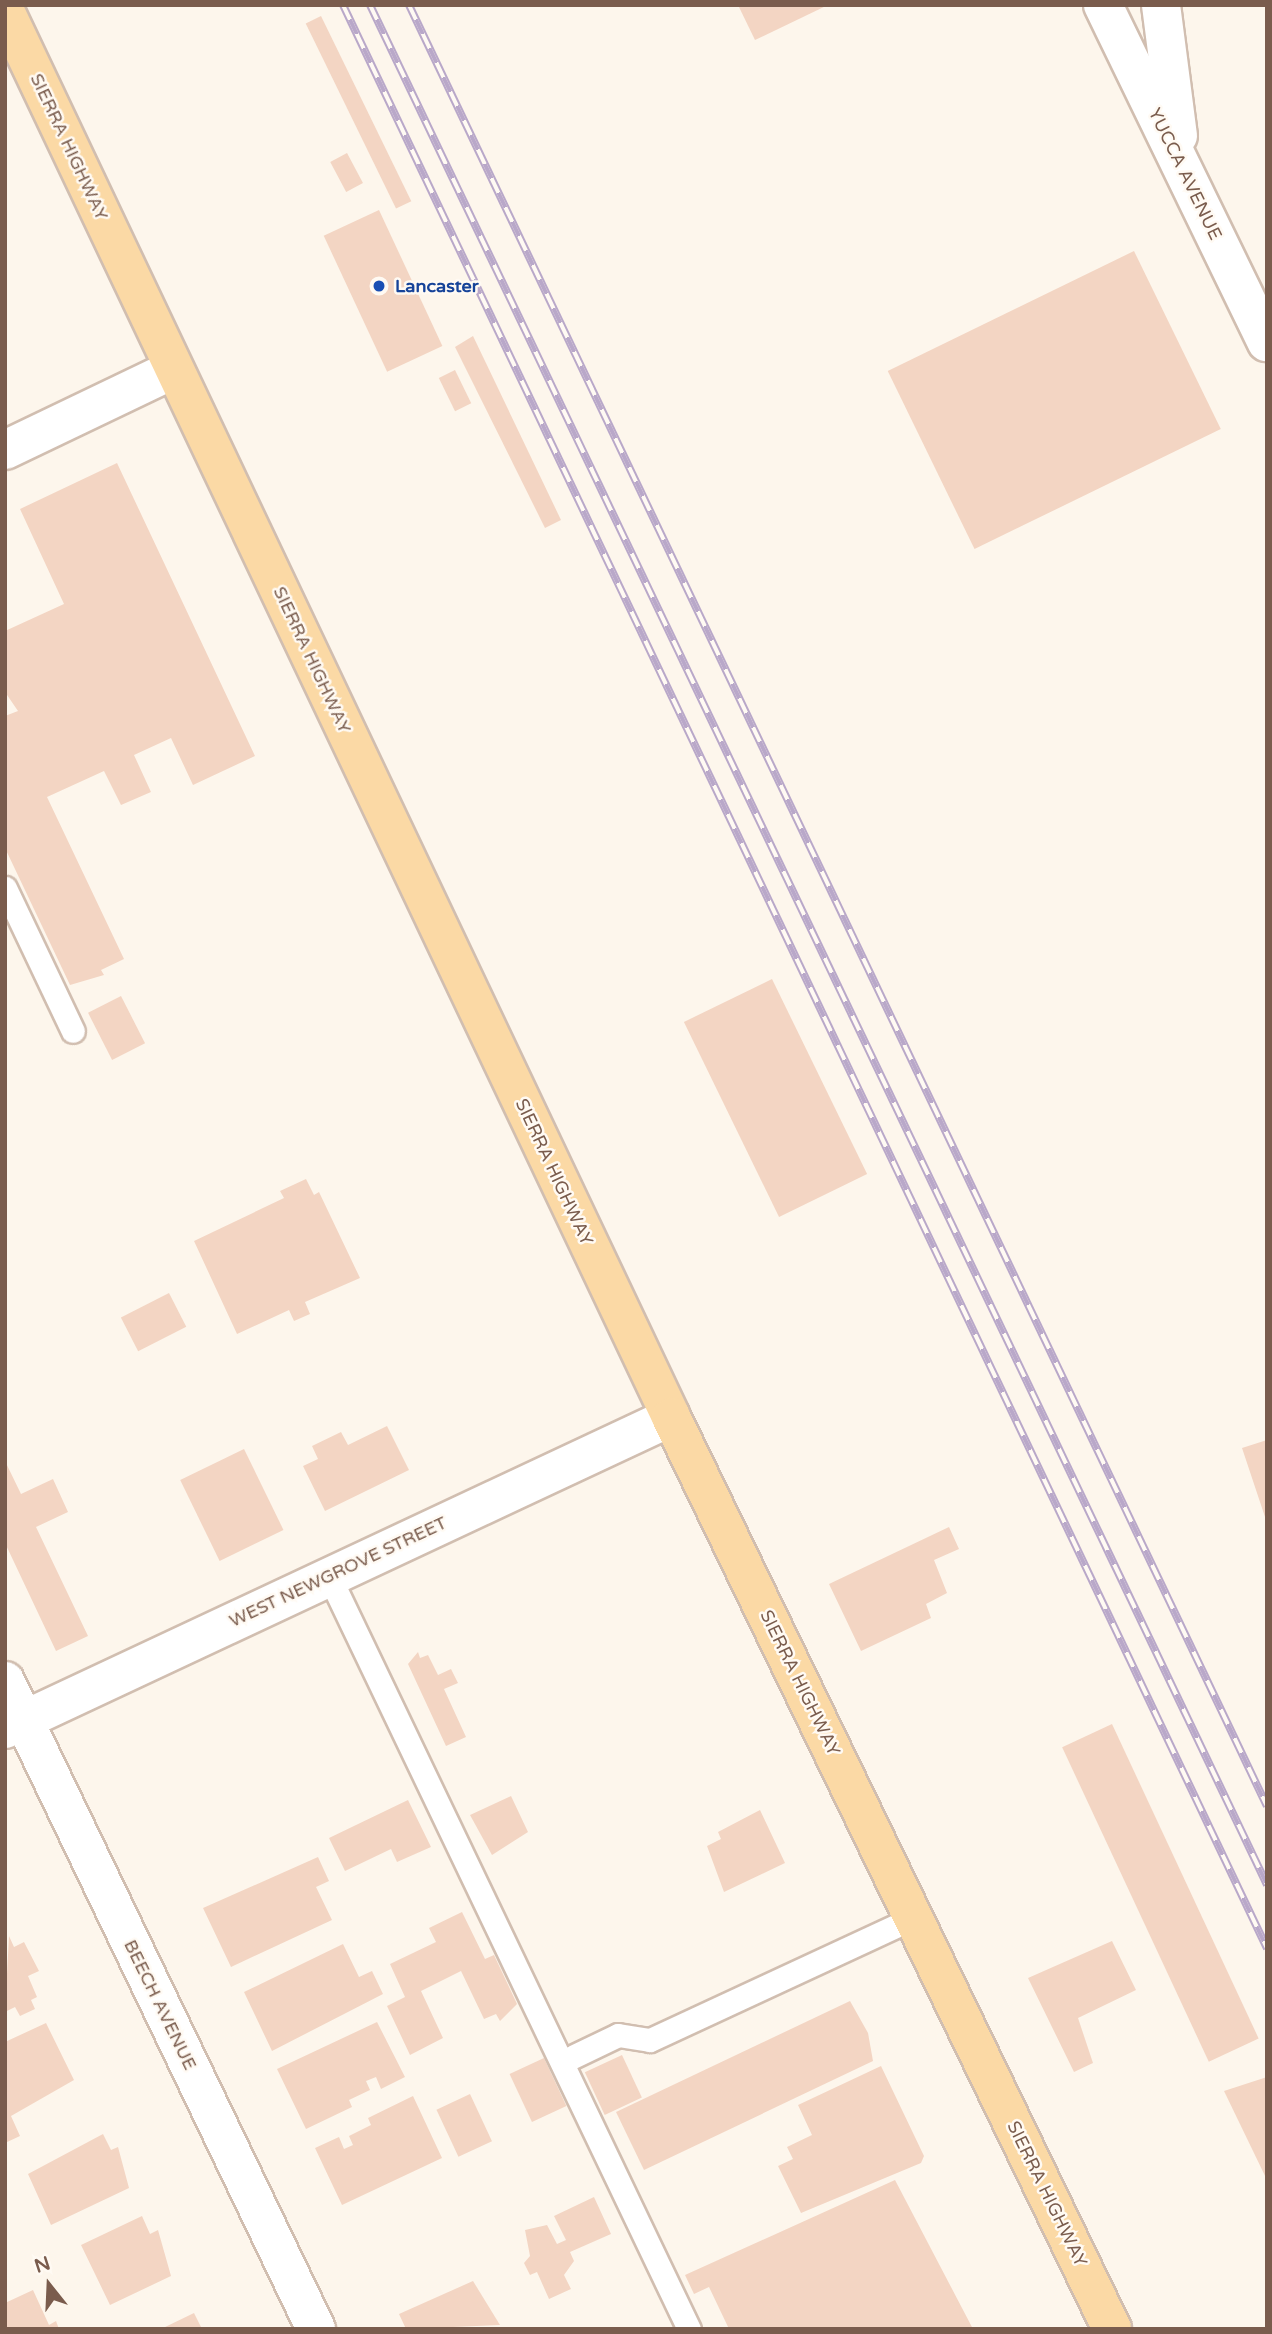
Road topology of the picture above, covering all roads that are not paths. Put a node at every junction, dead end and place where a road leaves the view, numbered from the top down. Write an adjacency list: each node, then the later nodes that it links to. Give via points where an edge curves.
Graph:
1 (1103, 5): 4 (street, YUCCA AVENUE)
2 (1161, 5): 4 (street)
3 (5, 11): 6 (main road, SIERRA HIGHWAY)
4 (1182, 169): 5 (street, YUCCA AVENUE)
5 (1267, 342)
6 (174, 369): 7 (street); 10 (main road, SIERRA HIGHWAY)
7 (5, 450)
8 (5, 888): 9 (lane)
9 (73, 1031)
10 (671, 1417): 11 (street, WEST NEWGROVE STREET); 14 (main road, SIERRA HIGHWAY)
11 (329, 1576): 13 (street, WEST NEWGROVE STREET); 15 (lane)
12 (5, 1681): 13 (street, BEECH AVENUE)
13 (15, 1725): 17 (street, BEECH AVENUE)
14 (913, 1918): 15 (lane, via 650,2040 618,2035); 16 (main road, SIERRA HIGHWAY)
15 (562, 2062): 18 (lane)
16 (1111, 2328)
17 (316, 2329)
18 (689, 2329)

